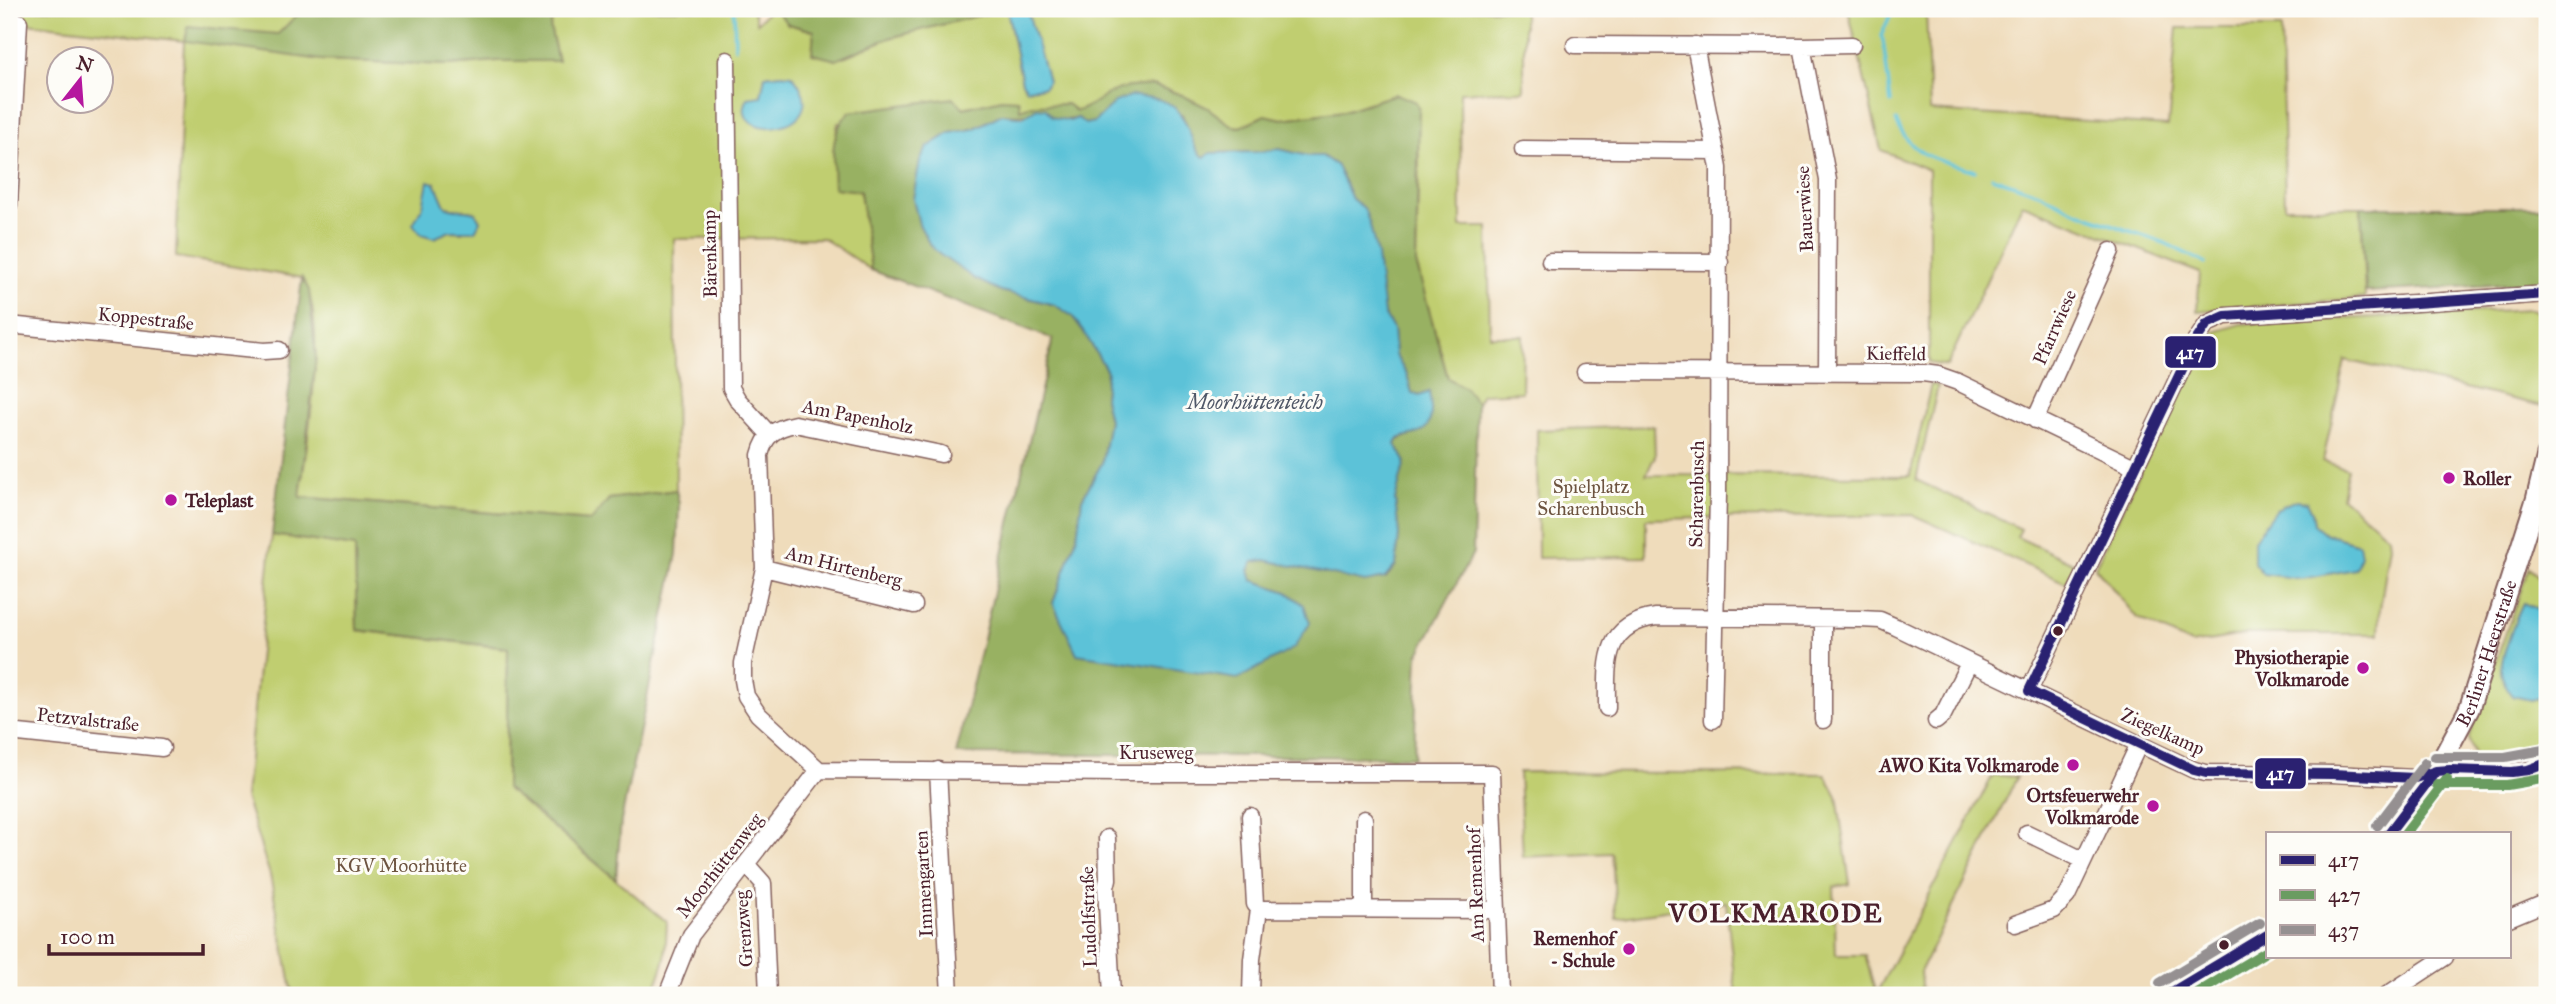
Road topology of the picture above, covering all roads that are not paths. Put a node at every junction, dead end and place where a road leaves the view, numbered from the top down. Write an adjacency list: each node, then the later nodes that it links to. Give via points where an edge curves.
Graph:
1 (19, 22): 9 (street)
2 (1575, 45): 3 (street)
3 (1695, 45): 5 (street); 8 (street, Scharenbusch)
4 (1852, 45): 5 (street)
5 (1802, 46): 18 (street, Bauerwiese, via 1828,180)
6 (727, 60): 20 (street, Bärenkamp, via 731,388)
7 (1523, 149): 8 (street)
8 (1716, 151): 12 (street, Scharenbusch)
9 (9, 205)
10 (2111, 251): 19 (street, Pfarrwiese)
11 (1550, 261): 12 (street)
12 (1720, 262): 17 (street, Scharenbusch)
13 (2547, 294): 23 (street, via 2214,320 2195,342)
14 (9, 325): 15 (street, Koppestraße)
15 (279, 350)
16 (1585, 372): 17 (street)
17 (1718, 373): 18 (street, Kieffeld); 26 (street, Scharenbusch)
18 (1827, 373): 19 (street, Kieffeld, via 1938,375)
19 (2035, 420): 23 (street, Kieffeld)
20 (769, 434): 21 (street, Am Papenholz, via 795,424); 24 (street, via 760,455)
21 (941, 454)
22 (2547, 455): 40 (main road, Berliner Heerstraße, via 2469,709)
23 (2136, 468): 29 (street)
24 (764, 568): 25 (street, Am Hirtenberg); 38 (street, via 743,663 746,696 758,714)
25 (914, 605)
26 (1714, 617): 27 (street, Ziegelkamp); 30 (street, Ziegelkamp, via 1656,617 1630,624 1610,654); 31 (street)
27 (1823, 619): 28 (street, Ziegelkamp, via 1880,620); 32 (street)
28 (1969, 663): 29 (street, Ziegelkamp); 33 (street)
29 (2029, 691): 35 (street, Ziegelkamp)
30 (1606, 708)
31 (1713, 720)
32 (1823, 720)
33 (1936, 721)
34 (9, 732): 36 (street, Petzvalstraße)
35 (2139, 744): 40 (street, Ziegelkamp, via 2206,773 2415,778); 47 (street)
36 (162, 748)
37 (2547, 763): 40 (street, Ziegelkamp, via 2503,773)
38 (820, 770): 39 (street, Kruseweg); 48 (street, Moorhüttenweg)
39 (938, 770): 41 (street, Kruseweg); 59 (street, Immengarten)
40 (2437, 771): 44 (main road, Berliner Heerstraße)
41 (1492, 773): 52 (street, Am Remenhof)
42 (1250, 816): 50 (street)
43 (1364, 819): 51 (street)
44 (2390, 832)
45 (2027, 833): 47 (street)
46 (1107, 838): 60 (street, Ludolfstraße)
47 (2083, 860): 54 (street, via 2057,907)
48 (747, 865): 57 (street, Moorhüttenweg, via 691,934); 58 (street, Grenzweg, via 763,883)
49 (2547, 902): 53 (street)
50 (1259, 909): 51 (street); 61 (street)
51 (1364, 909): 52 (street)
52 (1497, 910): 62 (street, Am Remenhof)
53 (2510, 918)
54 (2015, 924)
55 (2266, 936): 63 (main road)
56 (2443, 958): 64 (street)
57 (667, 995)
58 (768, 995)
59 (950, 995)
60 (1112, 995)
61 (1251, 995)
62 (1500, 995)
63 (2167, 995)
64 (2387, 995)

